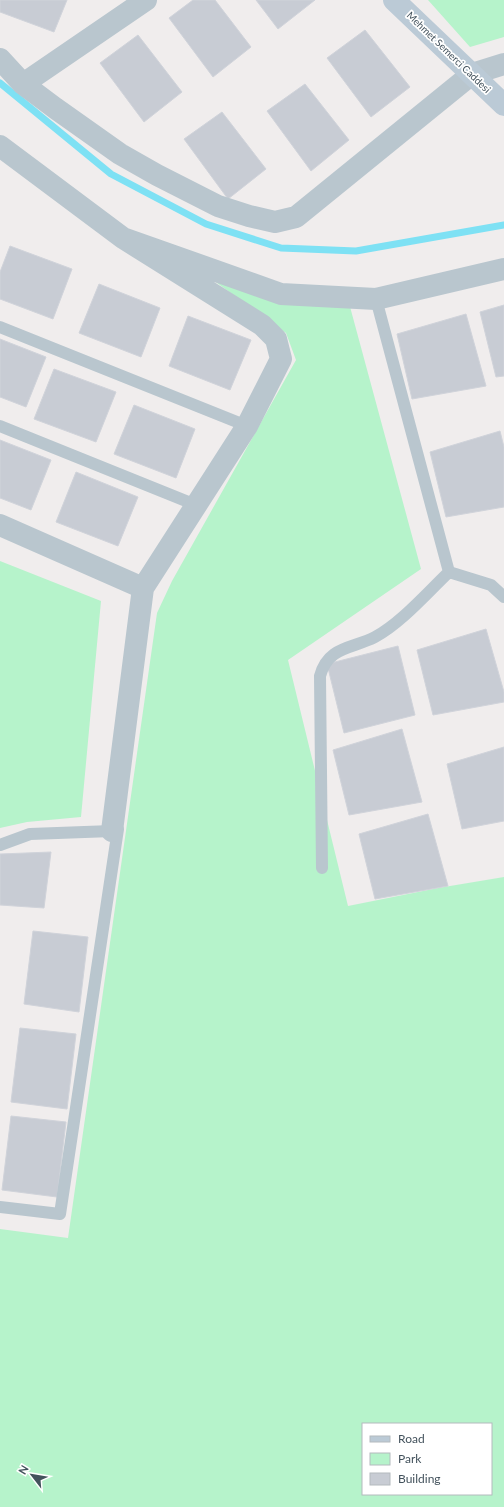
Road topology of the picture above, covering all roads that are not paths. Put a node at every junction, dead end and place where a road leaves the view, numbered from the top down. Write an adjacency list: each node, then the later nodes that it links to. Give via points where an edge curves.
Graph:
1 (146, 0): 6 (street)
2 (394, 0): 5 (street, Mehmet Semerci Caddesi)
3 (0, 59): 6 (street)
4 (504, 64): 5 (street)
5 (472, 74): 6 (street, via 296,217 275,222 218,206 157,175 92,135); 7 (street, Mehmet Semerci Caddesi)
6 (23, 84)
7 (504, 105)
8 (0, 146): 9 (street)
9 (123, 238): 11 (street, via 281,294); 14 (street, via 262,325 276,339 281,359)
10 (504, 269): 11 (street)
11 (376, 299): 17 (lane)
12 (0, 327): 14 (lane)
13 (0, 426): 15 (lane)
14 (248, 426): 15 (street)
15 (196, 505): 18 (street)
16 (0, 525): 18 (street)
17 (448, 572): 19 (lane, via 491,585); 22 (lane, via 383,633 343,649 323,665 320,676)
18 (142, 588): 20 (street)
19 (504, 597)
20 (115, 830): 21 (lane, via 30,834); 23 (lane, via 60,1214)
21 (0, 846)
22 (322, 868)
23 (0, 1207)

